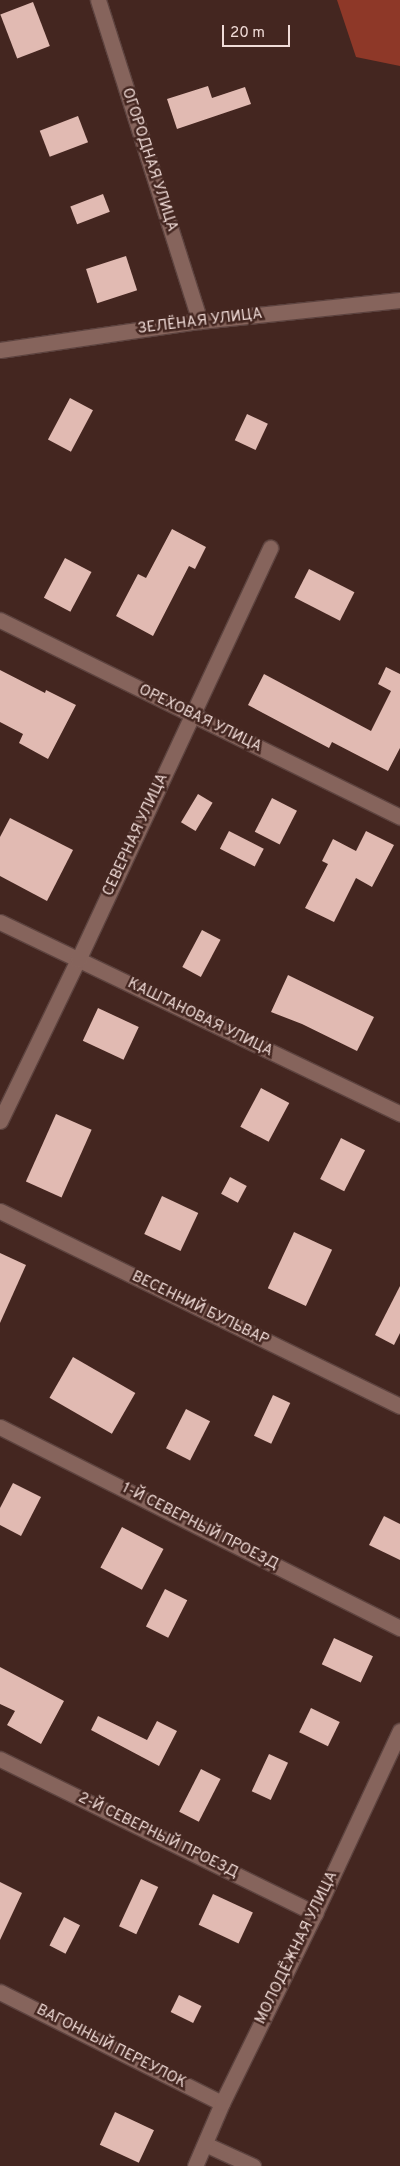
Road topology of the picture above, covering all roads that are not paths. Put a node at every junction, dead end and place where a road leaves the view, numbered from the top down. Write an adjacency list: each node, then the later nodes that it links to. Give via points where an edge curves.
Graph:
1 (98, 0): 3 (street, ОГОРОДНАЯ УЛИЦА)
2 (400, 300): 3 (street, ЗЕЛЁНАЯ УЛИЦА)
3 (200, 321): 4 (street, ЗЕЛЁНАЯ УЛИЦА)
4 (0, 350)
5 (270, 548): 7 (street, СЕВЕРНАЯ УЛИЦА)
6 (0, 620): 7 (street, ОРЕХОВАЯ УЛИЦА)
7 (192, 716): 8 (street, ОРЕХОВАЯ УЛИЦА); 10 (street, СЕВЕРНАЯ УЛИЦА)
8 (400, 817)
9 (0, 922): 10 (street, КАШТАНОВАЯ УЛИЦА)
10 (78, 960): 11 (street, КАШТАНОВАЯ УЛИЦА); 12 (street, СЕВЕРНАЯ УЛИЦА)
11 (400, 1114)
12 (0, 1121)
13 (0, 1211): 14 (street, ВЕСЕННИЙ БУЛЬВАР)
14 (400, 1406)
15 (0, 1427): 16 (street, 1-Й СЕВЕРНЫЙ ПРОЕЗД)
16 (400, 1628)
17 (400, 1731): 19 (street, МОЛОДЁЖНАЯ УЛИЦА)
18 (0, 1759): 19 (street, 2-Й СЕВЕРНЫЙ ПРОЕЗД)
19 (315, 1913): 21 (street, МОЛОДЁЖНАЯ УЛИЦА)
20 (0, 1992): 21 (street, ВАГОННЫЙ ПЕРЕУЛОК)
21 (222, 2103): 22 (street, МОЛОДЁЖНАЯ УЛИЦА)
22 (205, 2144): 23 (street, МОЛОДЁЖНАЯ УЛИЦА); 24 (street)
23 (195, 2166)
24 (253, 2166)

